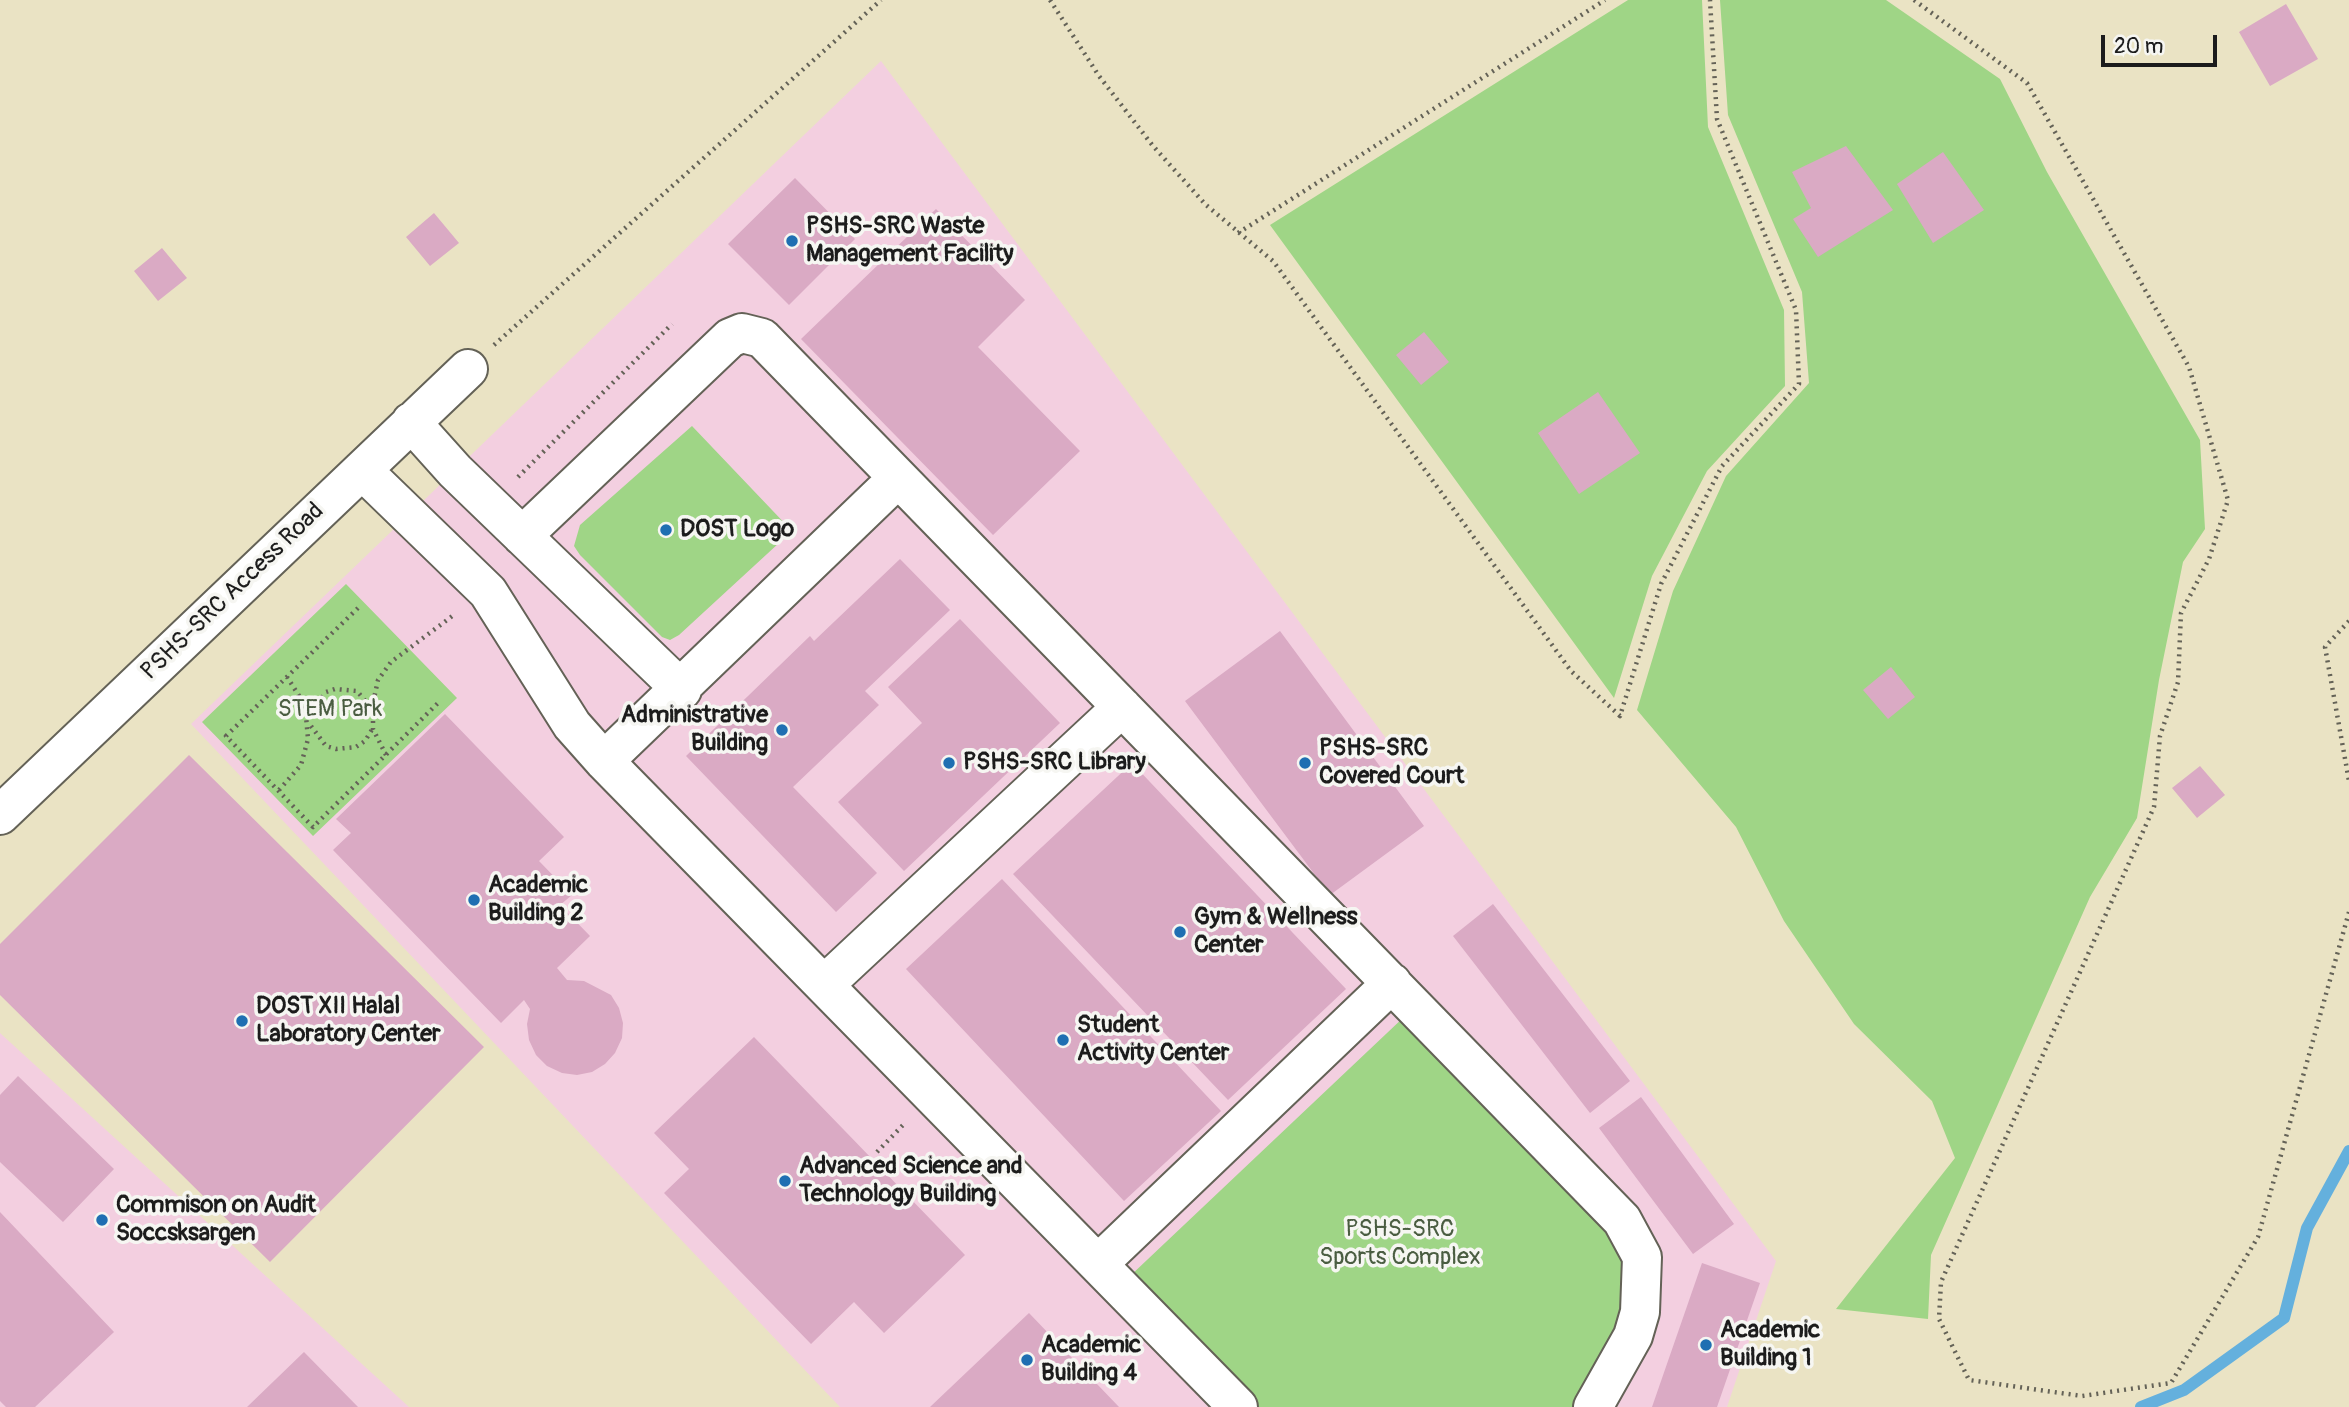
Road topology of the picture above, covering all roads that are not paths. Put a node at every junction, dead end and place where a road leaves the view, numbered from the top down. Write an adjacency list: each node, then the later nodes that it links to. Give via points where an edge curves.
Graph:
1 (468, 369): 2 (street, PSHS-SRC Access Road)
2 (411, 422): 3 (street, PSHS-SRC Access Road); 5 (street)
3 (362, 470): 8 (street, via 488,592 572,725); 9 (street, PSHS-SRC Access Road)
4 (898, 478): 5 (street, via 762,338 742,333 730,338); 6 (street); 7 (street)
5 (523, 536): 6 (street)
6 (682, 690): 8 (street)
7 (1122, 707): 10 (street); 11 (street)
8 (604, 761): 11 (street)
9 (0, 815)
10 (1392, 984): 12 (street); 14 (street, via 1622,1220 1638,1245 1644,1268 1637,1325)
11 (824, 985): 12 (street)
12 (1098, 1264): 13 (street)
13 (1238, 1407)
14 (1593, 1407)

